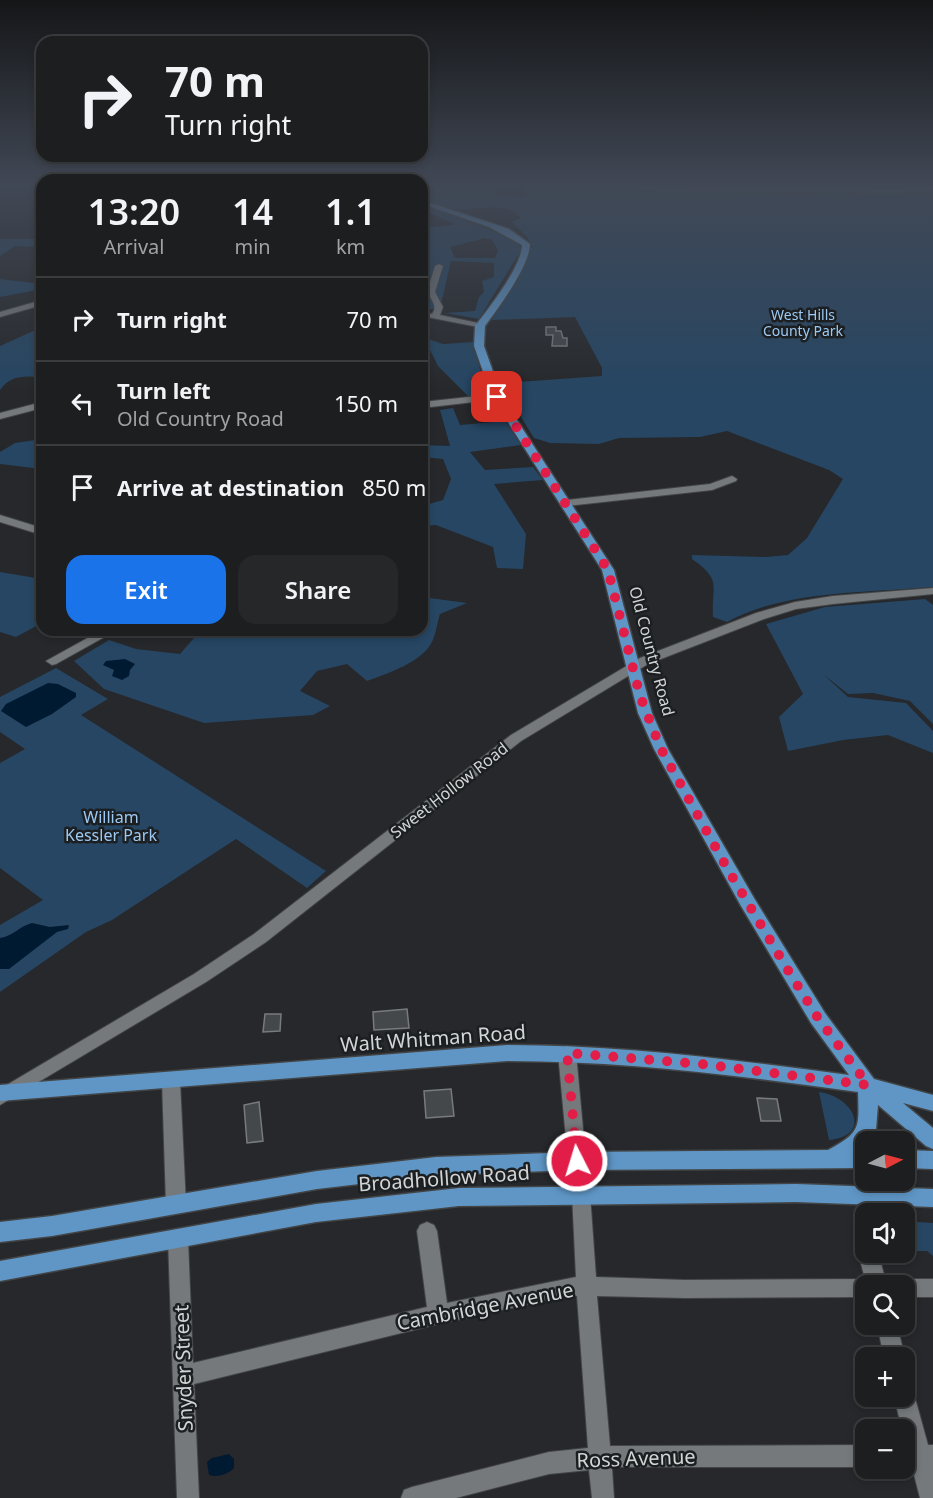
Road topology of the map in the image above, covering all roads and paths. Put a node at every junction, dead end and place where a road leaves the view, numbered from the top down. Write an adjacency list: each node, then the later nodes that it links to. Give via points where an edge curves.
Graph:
1 (525, 254): 7 (main road)
2 (439, 266): 6 (street, via 431,292 439,307)
3 (36, 304): 4 (street)
4 (0, 315)
5 (428, 316): 6 (street)
6 (433, 317): 7 (street)
7 (480, 326): 8 (main road, Old Country Road, via 479,346)
8 (497, 397): 9 (street); 13 (main road, Old Country Road)
9 (428, 404)
10 (36, 407): 11 (street)
11 (0, 417)
12 (732, 479): 13 (street, via 712,487)
13 (567, 503): 19 (main road, Old Country Road, via 608,570)
14 (0, 518): 15 (street)
15 (36, 530)
16 (933, 591): 19 (street, Sweet Hollow Road, via 795,606 662,653)
17 (100, 636): 18 (street)
18 (52, 661)
19 (632, 668): 22 (main road, Old Country Road, via 661,749 708,835 802,992); 23 (street, Sweet Hollow Road, via 516,738 260,938 200,978)
20 (567, 1053): 21 (main road, Walt Whitman Road, via 507,1053); 22 (main road, Walt Whitman Road, via 701,1064); 30 (street)
21 (171, 1082): 23 (main road, Walt Whitman Road); 33 (street)
22 (868, 1085): 24 (main road, Walt Whitman Road); 25 (main road, Old Country Road); 26 (main road, via 866,1134 858,1144)
23 (3, 1094)
24 (933, 1103)
25 (933, 1140)
26 (831, 1159): 27 (main road, Broadhollow Road); 30 (main road, Broadhollow Road)
27 (855, 1159)
28 (915, 1159): 29 (main road)
29 (933, 1160)
30 (577, 1161): 33 (main road, Broadhollow Road, via 448,1166 368,1174)
31 (581, 1194): 32 (main road, Broadhollow Road, via 796,1193); 36 (main road, Broadhollow Road, via 400,1202); 38 (street)
32 (933, 1198)
33 (176, 1205): 35 (main road, Broadhollow Road)
34 (427, 1231): 42 (street)
35 (0, 1232)
36 (178, 1239): 37 (main road, Broadhollow Road); 43 (street, Snyder Street)
37 (0, 1271)
38 (587, 1287): 39 (street, Cambridge Avenue); 42 (street, Cambridge Avenue, via 570,1287); 47 (street)
39 (855, 1288)
40 (915, 1288): 41 (street)
41 (933, 1288)
42 (438, 1314): 43 (street, Cambridge Avenue)
43 (183, 1376): 48 (street, Snyder Street)
44 (907, 1407): 46 (street)
45 (855, 1456): 47 (street, Ross Avenue)
46 (919, 1456): 51 (street)
47 (600, 1457): 49 (street, Ross Avenue, via 549,1463); 50 (street)
48 (188, 1498)
49 (412, 1498)
50 (603, 1498)
51 (931, 1498)

